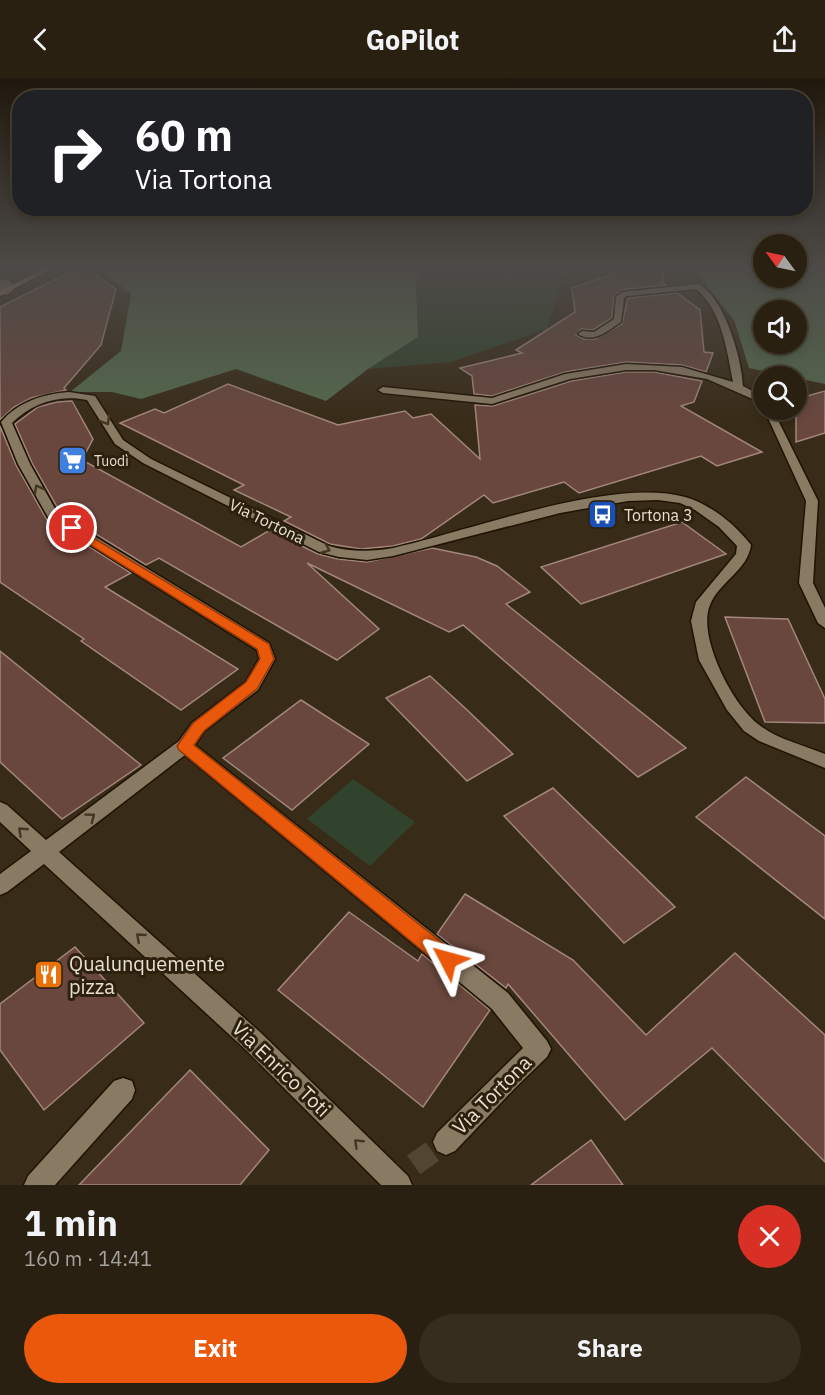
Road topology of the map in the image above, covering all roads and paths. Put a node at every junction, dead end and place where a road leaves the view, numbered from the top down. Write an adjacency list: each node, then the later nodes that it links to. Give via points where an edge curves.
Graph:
1 (618, 319): 3 (street, via 596,336)
2 (720, 319): 4 (street)
3 (582, 334)
4 (739, 386): 5 (street, via 694,372 645,366 608,368 539,384 492,401); 6 (street)
5 (383, 390)
6 (753, 394)
7 (773, 420): 8 (street, via 812,501 806,583)
8 (825, 623)
9 (185, 746): 10 (street, Via Tortona, one-way to 10, via 198,727 252,686 267,659 264,647 53,516 6,422 28,405 59,396 81,394 91,398 119,442 147,461 324,549 350,556 380,556 621,499 648,495 683,500 728,527 744,545 743,555 703,602 698,621 707,660 750,727); 12 (street, Via Tortona, one-way to 9); 15 (street, Via Tortona, via 500,1001 540,1049)
10 (825, 761)
11 (0, 810): 12 (street, Via Enrico Toti, one-way to 11)
12 (44, 852): 13 (street, Via Tortona); 17 (street, Via Enrico Toti, one-way to 12, via 187,979)
13 (0, 886)
14 (123, 1090): 16 (street)
15 (446, 1142)
16 (37, 1185)
17 (399, 1185)

